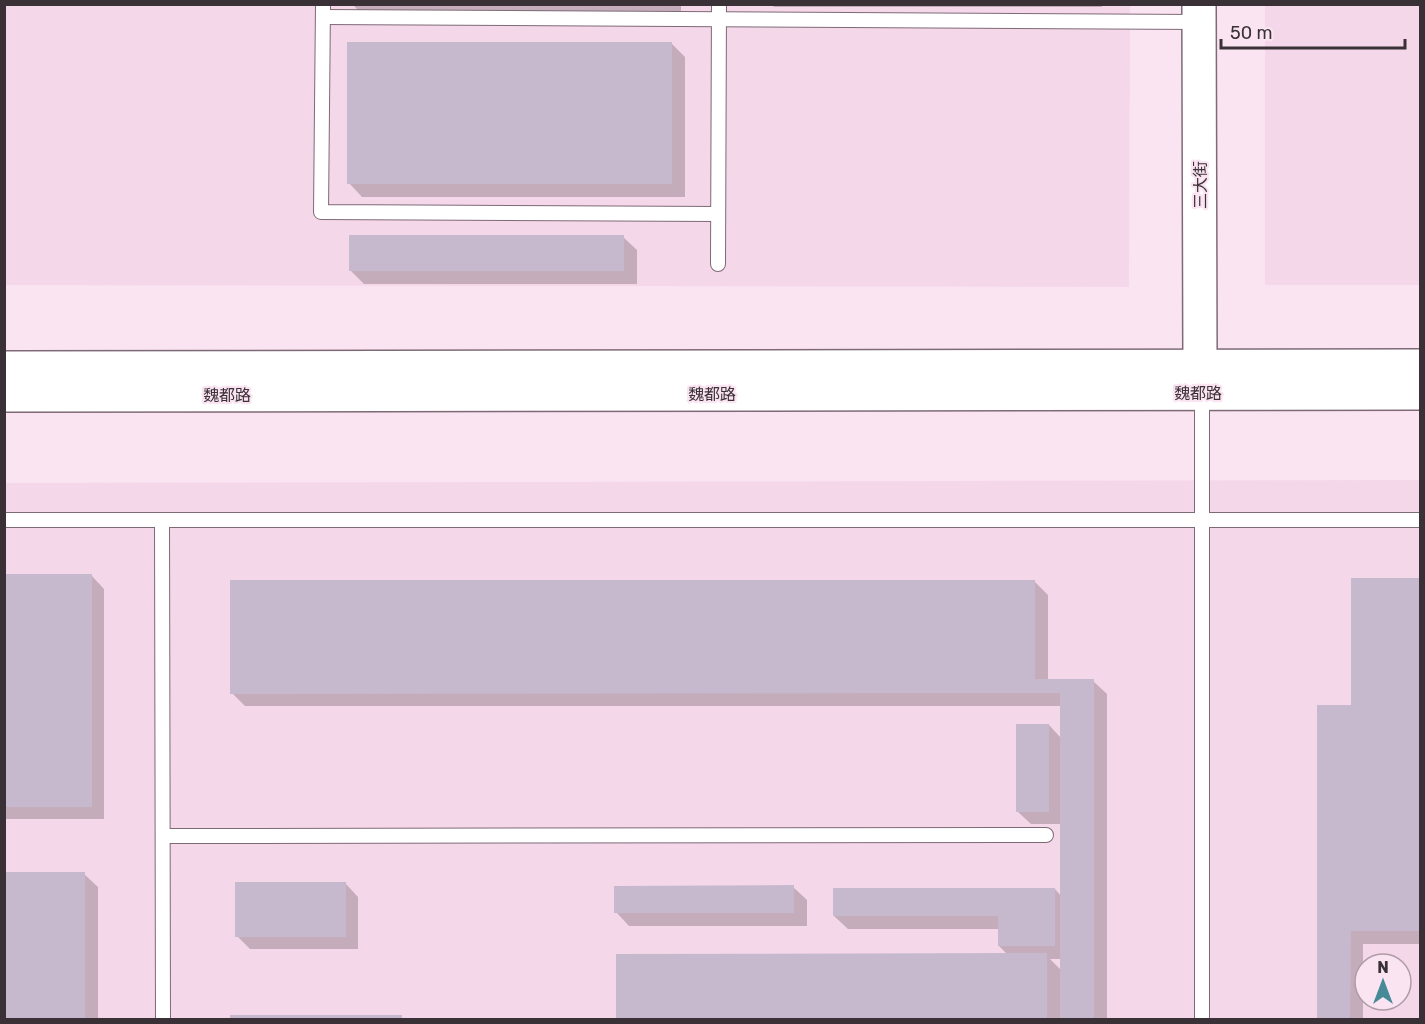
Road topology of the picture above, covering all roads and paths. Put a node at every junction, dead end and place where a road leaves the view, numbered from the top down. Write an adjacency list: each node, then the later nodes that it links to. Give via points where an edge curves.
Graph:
1 (719, 4): 4 (lane)
2 (323, 11): 4 (lane); 5 (lane, via 321,212)
3 (1199, 13): 4 (lane); 9 (main road, 三大街)
4 (719, 19): 5 (lane)
5 (718, 214): 6 (lane)
6 (718, 264)
7 (1420, 366): 9 (main road, 魏都路)
8 (4, 368): 9 (main road, 魏都路)
9 (1201, 379): 10 (main road, 魏都路); 11 (main road, 魏都路); 14 (lane)
10 (1420, 393)
11 (4, 395)
12 (4, 520): 13 (lane)
13 (162, 520): 14 (lane); 17 (lane)
14 (1202, 520): 15 (lane); 19 (lane)
15 (1420, 520)
16 (1046, 835): 17 (lane)
17 (163, 836): 18 (lane)
18 (163, 1020)
19 (1202, 1020)

